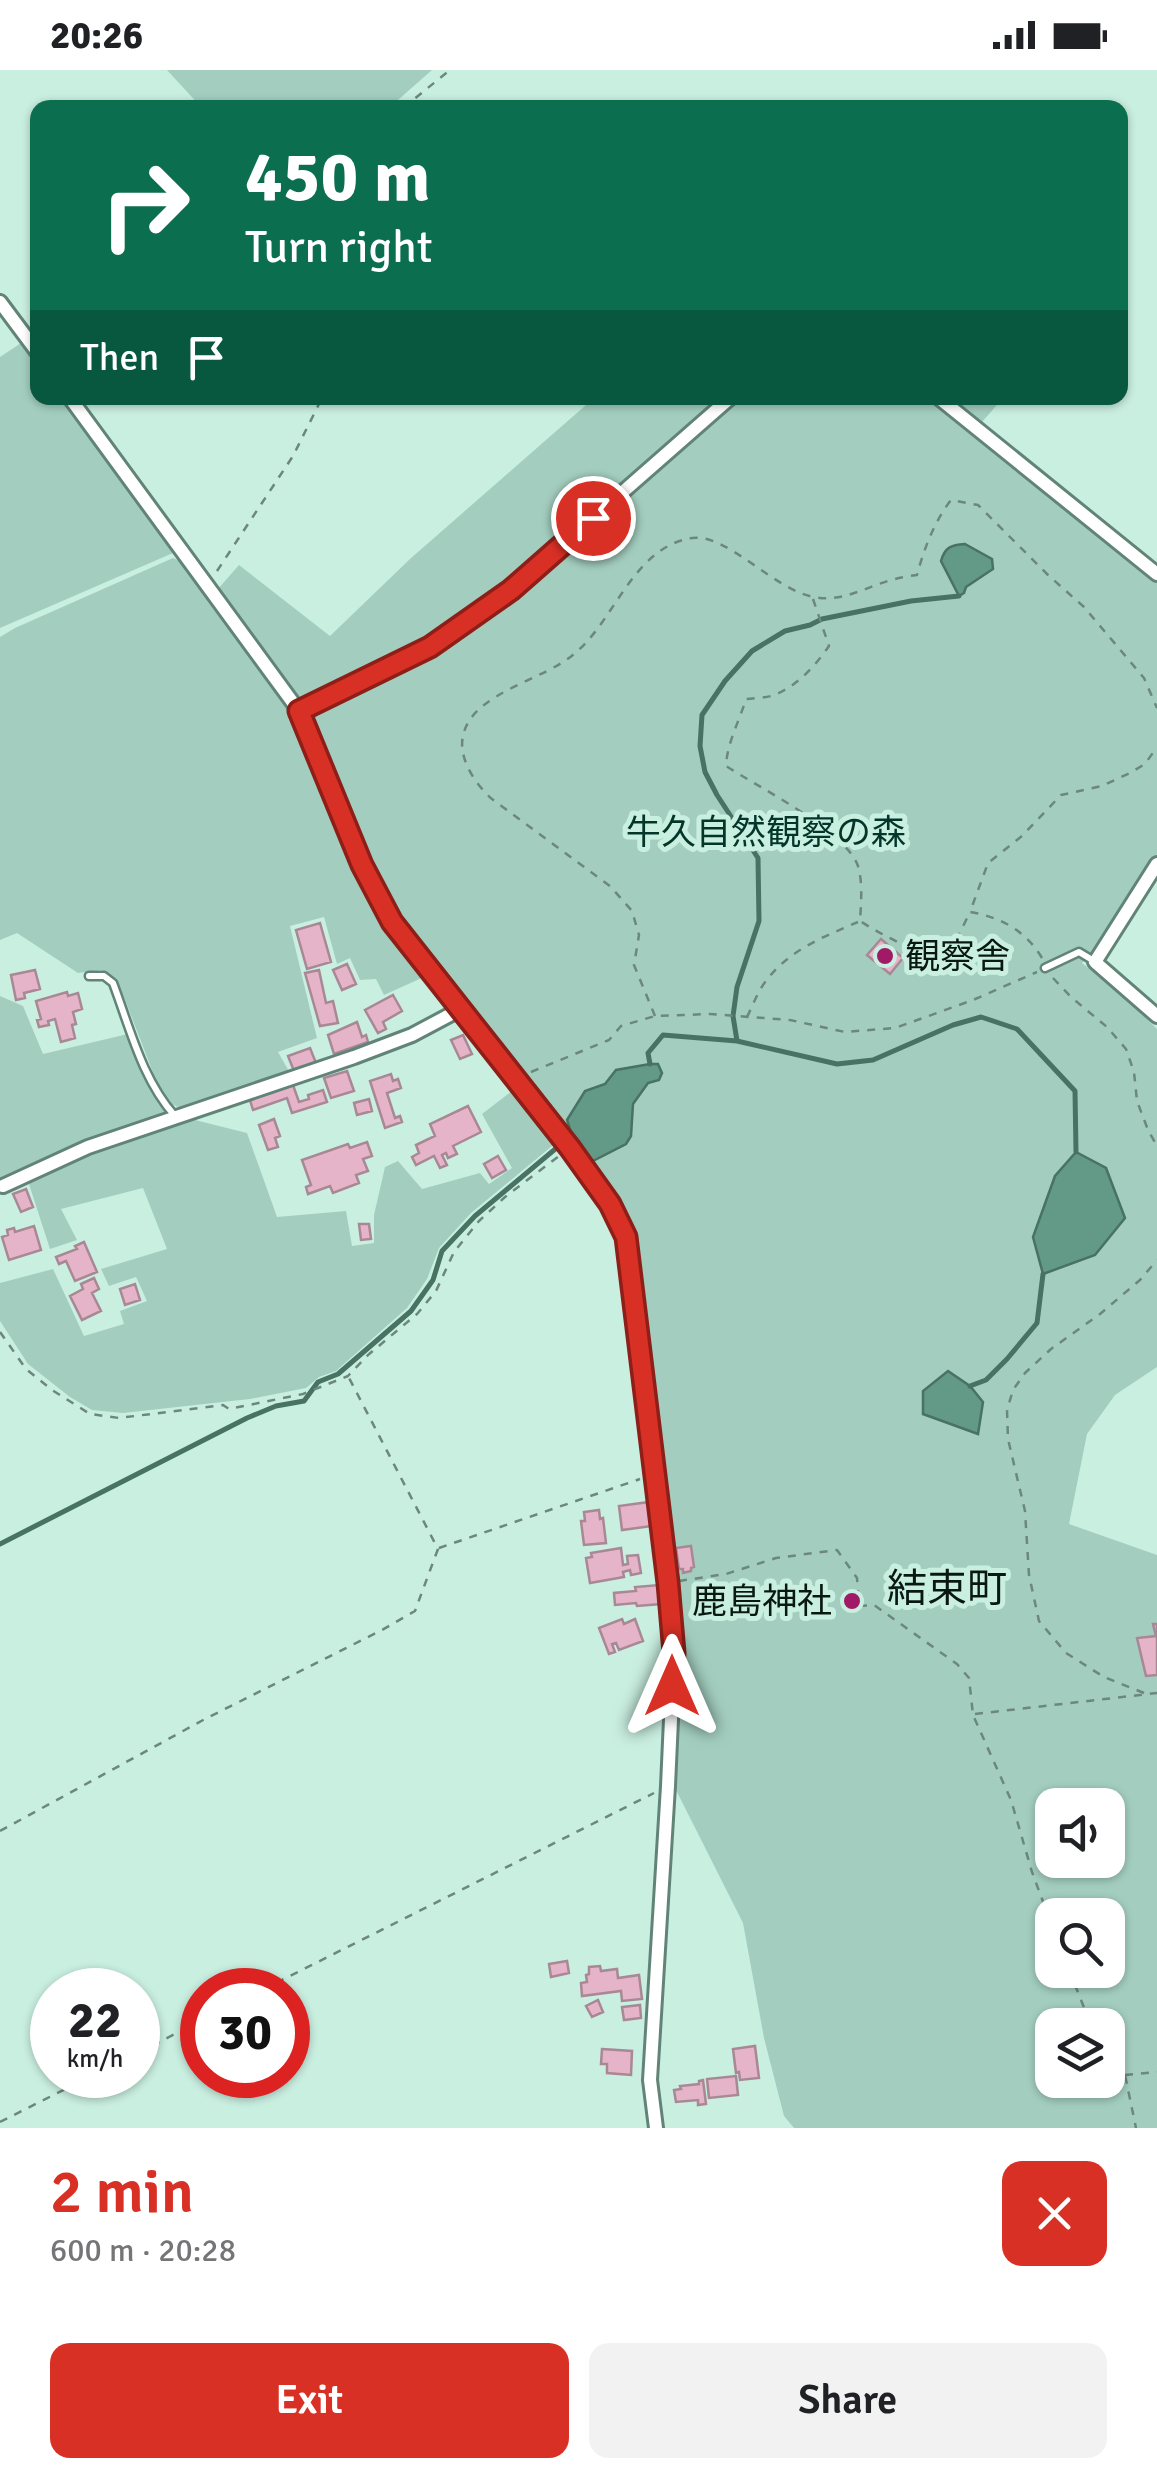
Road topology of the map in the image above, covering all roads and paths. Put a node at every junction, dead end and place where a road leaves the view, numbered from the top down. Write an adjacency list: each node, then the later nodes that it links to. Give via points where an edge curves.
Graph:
1 (450, 70): 2 (path)
2 (414, 100)
3 (0, 302): 4 (street)
4 (30, 342)
5 (75, 405): 10 (street)
6 (318, 405): 10 (path, via 293,456)
7 (722, 405): 13 (street, via 511,590 430,647)
8 (948, 405): 9 (street)
9 (1157, 574)
10 (207, 584): 13 (street)
11 (812, 597): 12 (path, via 837,599 918,575 951,500 978,505 1084,607 1144,678); 17 (path, via 829,646 789,686 746,700 726,766 842,841 858,866); 22 (path, via 782,586 713,541 682,541 640,570 573,656 492,698 464,731 462,748 476,784 632,910 639,935 634,965)
12 (1157, 708)
13 (299, 711): 21 (street, via 392,922)
14 (1157, 747): 16 (path, via 1130,773 1060,795 988,863)
15 (1157, 864): 18 (street)
16 (970, 912): 17 (path, via 952,949 939,959); 19 (path, via 1017,928)
17 (860, 921): 24 (path, via 790,955)
18 (1096, 962): 19 (lane, via 1079,952); 23 (street)
19 (1045, 968): 24 (path, via 895,1028 845,1032); 27 (path, via 1126,1049 1137,1101)
20 (88, 976): 26 (lane, via 113,983 138,1052)
21 (459, 1010): 25 (street); 26 (street, via 354,1057)
22 (655, 1016): 24 (path); 25 (path)
23 (1157, 1016)
24 (747, 1017)
25 (516, 1078): 28 (street)
26 (176, 1117): 29 (street)
27 (1157, 1146)
28 (570, 1148): 32 (path, via 479,1221 417,1314); 33 (street, via 626,1237)
29 (1, 1186)
30 (1157, 1260): 36 (path, via 1025,1373 1007,1410 1040,1621 1066,1654)
31 (0, 1332): 32 (path, via 26,1369 52,1390 90,1414 119,1418 223,1404 229,1410)
32 (348, 1376): 34 (path)
33 (656, 1473): 34 (path); 35 (street)
34 (438, 1549): 40 (path, via 415,1611)
35 (668, 1583): 38 (path, via 837,1550 857,1578 860,1606 874,1605 969,1678); 39 (street, via 674,1653)
36 (1144, 1693): 37 (path); 38 (path)
37 (1157, 1693)
38 (973, 1715): 41 (path, via 1011,1800)
39 (668, 1786): 42 (path); 47 (street, via 650,2080)
40 (0, 1831)
41 (1042, 1898)
42 (306, 1968)
43 (1157, 2072): 44 (path)
44 (1125, 2075): 48 (path)
45 (47, 2098): 46 (path)
46 (0, 2122)
47 (656, 2128)
48 (1136, 2128)

